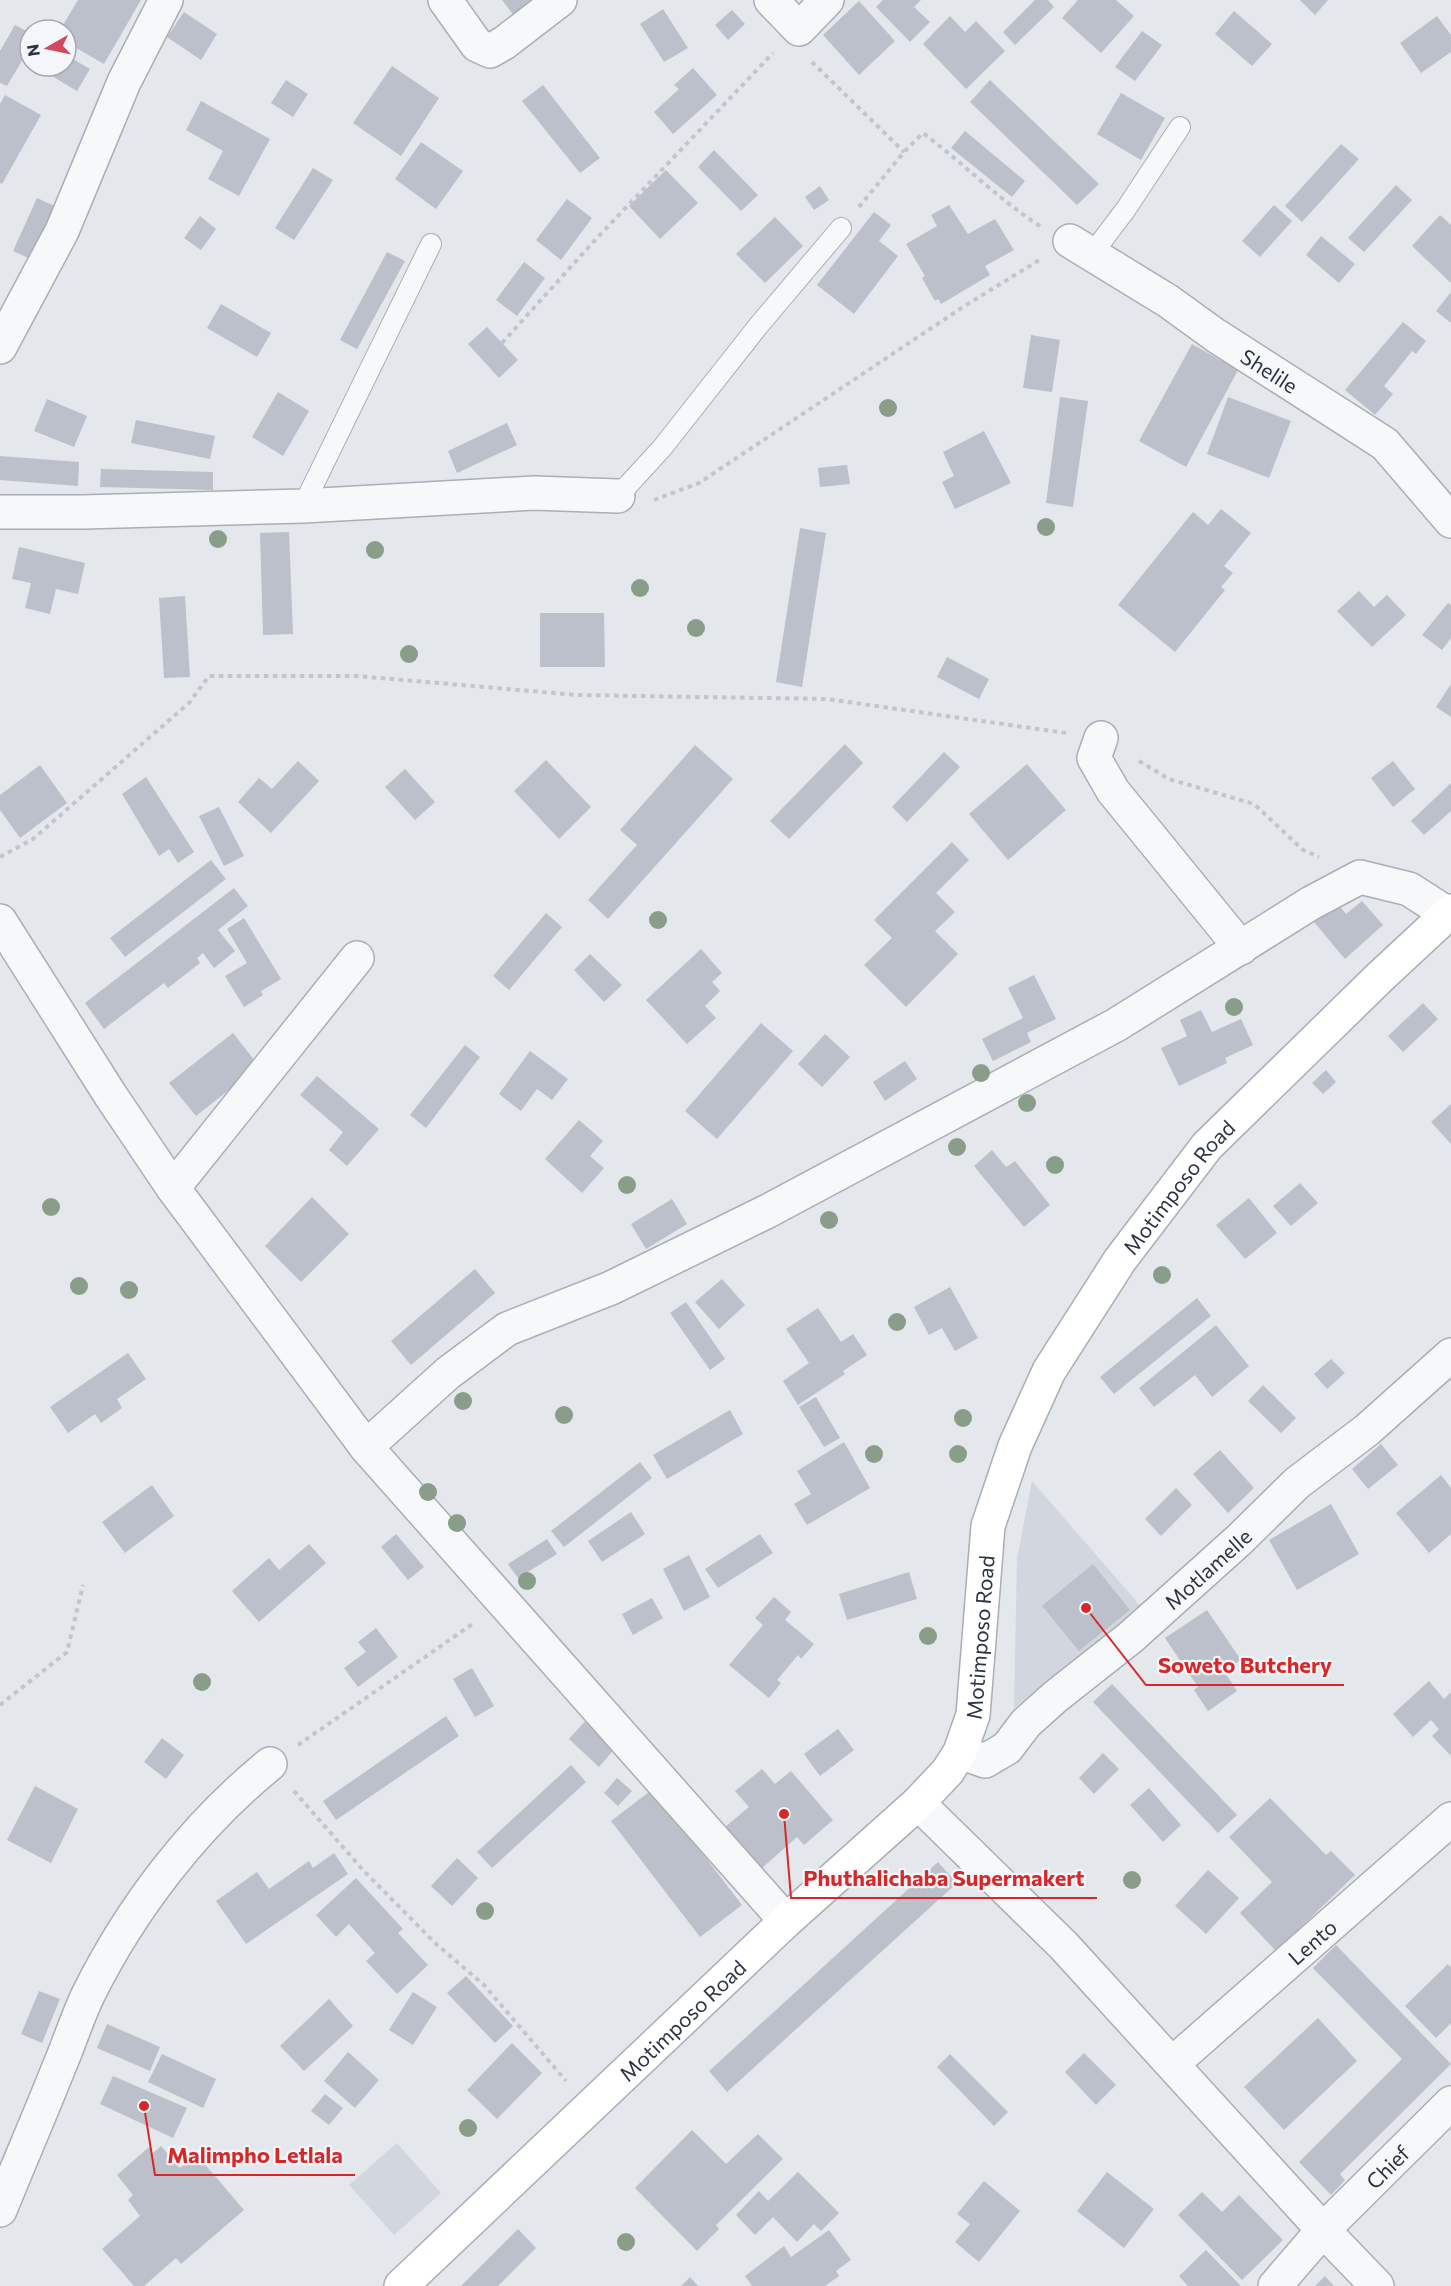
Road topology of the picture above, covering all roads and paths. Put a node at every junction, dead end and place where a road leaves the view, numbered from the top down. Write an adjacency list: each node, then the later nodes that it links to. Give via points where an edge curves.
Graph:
1 (166, 0): 13 (street, via 124,82 62,231)
2 (446, 0): 3 (street, via 477,45 490,51)
3 (560, 0)
4 (771, 0): 6 (street)
5 (827, 0): 6 (street)
6 (796, 36): 8 (path); 12 (path, via 776,50)
7 (1180, 127): 11 (lane, via 1126,209)
8 (904, 152): 9 (path); 11 (path, via 923,133 1038,225)
9 (841, 228): 14 (lane, via 662,448)
10 (432, 244): 15 (lane)
11 (1081, 247): 14 (path, via 966,305 699,483 656,500); 17 (street, Shelile, via 1385,444)
12 (502, 343)
13 (0, 347)
14 (618, 496): 15 (street, via 534,493)
15 (303, 506): 16 (street)
16 (0, 512)
17 (1451, 521)
18 (1101, 738): 19 (path, via 827,699 577,695 357,675 209,676 189,703 33,839); 20 (path, via 1169,780 1254,804 1303,850); 23 (street, via 1094,758 1113,791)
19 (0, 857)
20 (1360, 877): 21 (street, via 1409,889); 23 (street)
21 (1449, 913): 31 (street, Motimposo Road, via 1207,1146 1120,1260 1049,1371 1015,1446 988,1526 973,1715)
22 (0, 921): 25 (street)
23 (1241, 948): 27 (street, via 1116,1025 768,1210 610,1288 507,1329 448,1373)
24 (357, 958): 25 (street)
25 (173, 1188): 27 (street)
26 (1451, 1355): 31 (street, Motlamelle, via 1367,1430 1298,1483 1131,1637 1055,1696 1007,1748 985,1761)
27 (366, 1448): 29 (street)
28 (83, 1585): 30 (path, via 67,1652)
29 (503, 1603): 32 (path); 35 (street)
30 (0, 1705)
31 (960, 1752): 33 (street, Motimposo Road)
32 (270, 1764): 38 (path, via 363,1870 435,1943 484,1985); 39 (street, via 207,1823 135,1913 88,1996)
33 (918, 1803): 35 (street, Motimposo Road); 36 (street, via 1064,1946)
34 (1451, 1819): 36 (street, Lento)
35 (786, 1921): 38 (street, Motimposo Road)
36 (1172, 2064): 40 (street)
37 (1451, 2103): 40 (street, Chief)
38 (589, 2109): 41 (street, Motimposo Road)
39 (0, 2211)
40 (1323, 2230): 42 (street, Chief); 43 (street)
41 (401, 2286)
42 (1275, 2286)
43 (1377, 2286)

